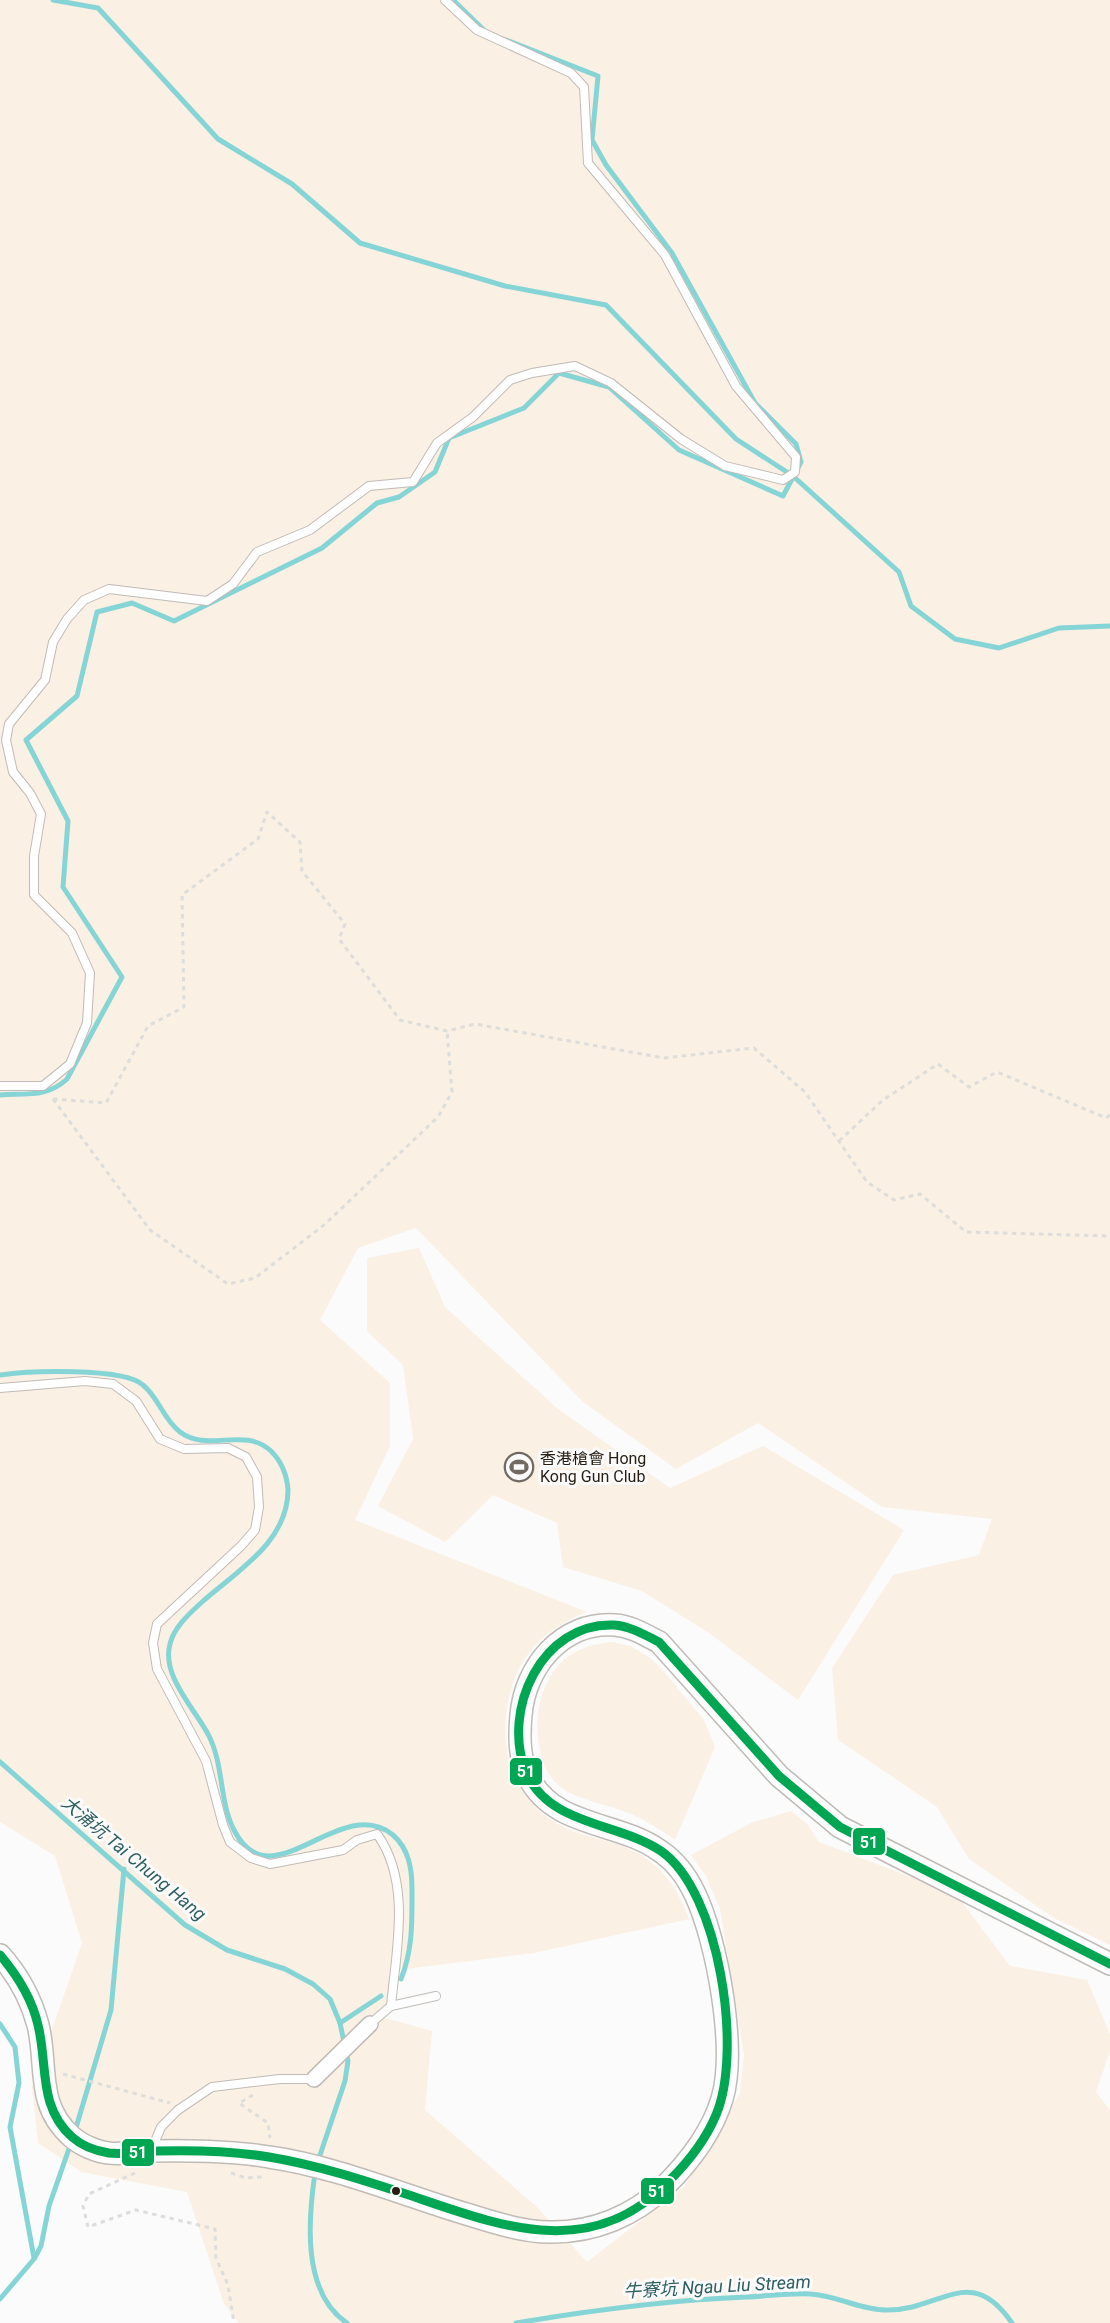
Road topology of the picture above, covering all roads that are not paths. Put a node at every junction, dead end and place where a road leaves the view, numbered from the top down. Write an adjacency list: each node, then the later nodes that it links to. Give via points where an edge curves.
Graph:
1 (445, 0): 2 (lane, via 477,30 571,73 584,87 588,163 665,255 736,386 796,457 795,472 783,480 725,466 681,439 611,383 574,366 532,373 510,380 474,417 437,443 413,482 369,486 310,530 257,552 233,584 207,601 109,589 84,600 53,642 45,680 9,724 6,740 13,772 41,814 34,856 34,896 72,933 90,973 87,1023 70,1064 43,1086)
2 (0, 1086)
3 (0, 1388): 7 (lane, via 85,1381 113,1384 135,1401 160,1439 184,1449 228,1448 246,1457 257,1477 260,1507 255,1530 157,1624 153,1643 157,1669 206,1761 230,1842 251,1858 270,1864 343,1850 357,1840 377,1834 388,1849 395,1869 399,1946)
4 (0, 1955): 10 (main road, via 27,1993 39,2029 46,2095 58,2122 74,2139 90,2148)
5 (1110, 1964): 10 (main road, via 840,1827 779,1776 659,1642 615,1625 590,1627 554,1645 537,1664 528,1683 520,1729 524,1767 536,1790 554,1807 633,1836 661,1851 680,1870 696,1895 720,1986 728,2070 711,2127 675,2176 652,2199 620,2218 591,2228 547,2233 492,2222 335,2174 268,2163)
6 (436, 1996): 7 (lane)
7 (391, 2006): 8 (lane)
8 (370, 2024): 9 (street)
9 (314, 2079): 10 (lane, via 212,2087 161,2127)
10 (148, 2159)

